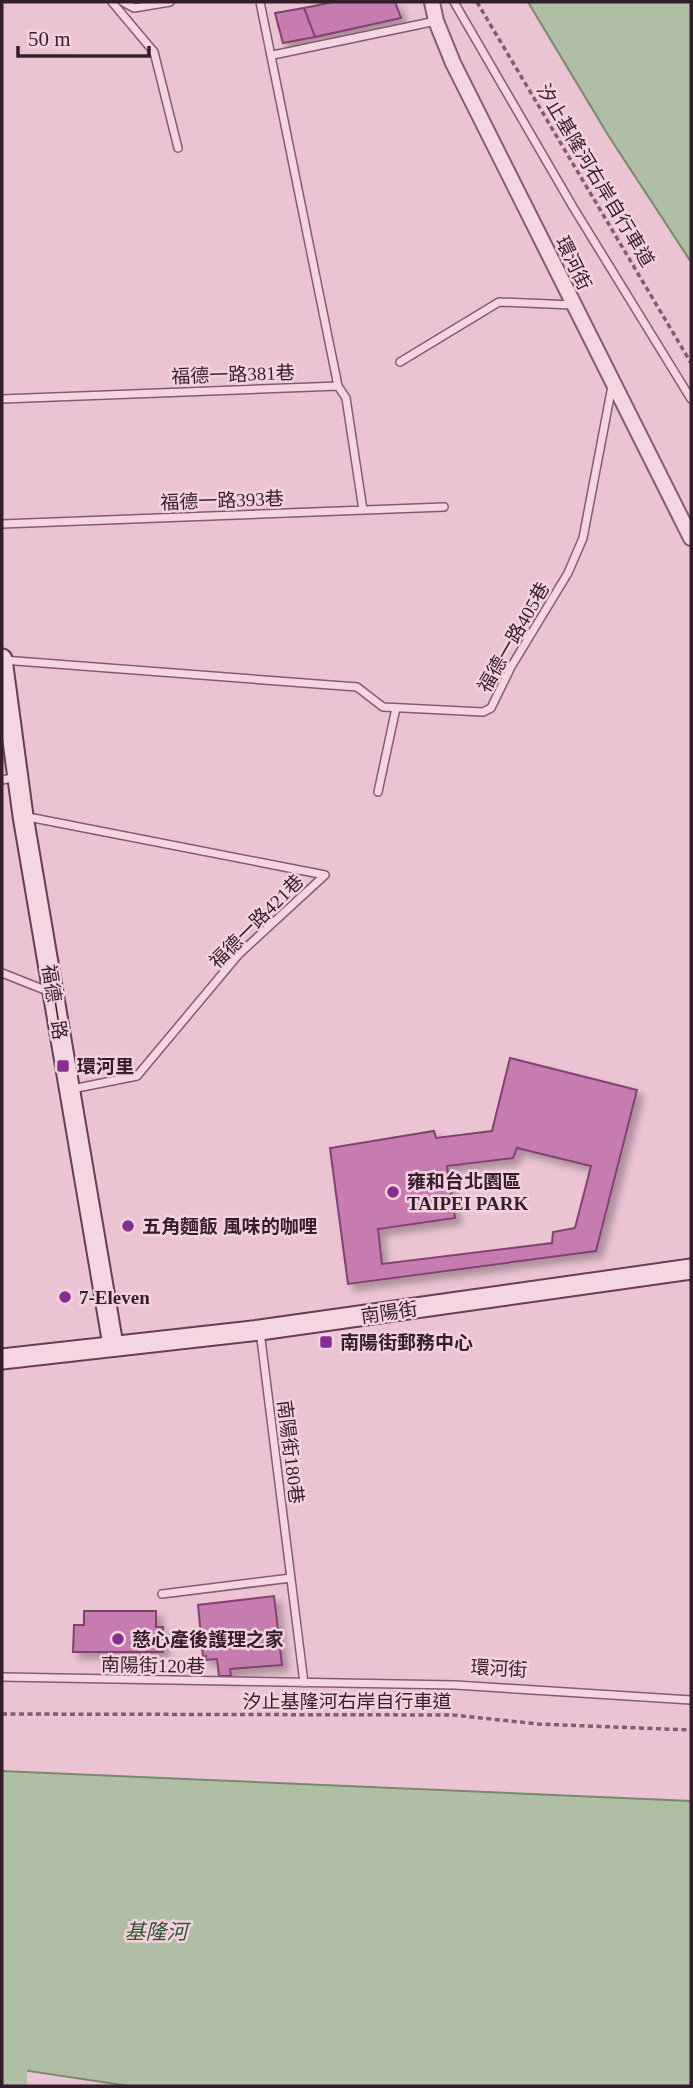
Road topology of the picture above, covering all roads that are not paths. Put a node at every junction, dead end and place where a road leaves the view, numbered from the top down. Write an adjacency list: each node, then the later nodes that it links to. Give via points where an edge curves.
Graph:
1 (112, 2): 9 (lane, via 154,52)
2 (123, 2): 3 (lane, via 134,8)
3 (170, 2)
4 (261, 2): 8 (lane)
5 (432, 2): 7 (street, 環河街)
6 (454, 2): 15 (lane, 環河街)
7 (436, 21): 8 (lane); 10 (street, 環河街)
8 (273, 55): 13 (lane)
9 (178, 148)
10 (573, 305): 11 (lane, via 499,302); 12 (street, 環河街)
11 (400, 362)
12 (612, 385): 19 (street, 環河街); 21 (lane, 福德一路405巷, via 583,538 491,708 483,712)
13 (338, 386): 14 (lane, 福德一路381巷); 17 (lane, via 346,398)
14 (2, 399)
15 (691, 399)
16 (444, 507): 17 (lane, 福德一路393巷)
17 (363, 510): 18 (lane, 福德一路393巷)
18 (2, 524)
19 (691, 538)
20 (2, 659): 21 (lane, 福德一路405巷, via 357,687 383,707); 22 (street, 福德一路)
21 (396, 708): 23 (lane)
22 (10, 779): 24 (street, 福德一路)
23 (378, 792)
24 (23, 816): 26 (street, 福德一路); 27 (lane, 福德一路421巷, via 325,875 239,954 138,1076)
25 (2, 973): 26 (lane)
26 (54, 993): 27 (street, 福德一路)
27 (69, 1090): 30 (street, 福德一路)
28 (691, 1269): 29 (street, 南陽街)
29 (260, 1330): 30 (street, 南陽街); 32 (lane, 南陽街180巷)
30 (113, 1345): 31 (street, 南陽街)
31 (2, 1359)
32 (291, 1578): 33 (lane); 35 (lane, 南陽街180巷)
33 (162, 1594)
34 (2, 1677): 35 (lane, 南陽街120巷)
35 (304, 1683): 36 (lane, 環河街, via 455,1685)
36 (691, 1700)

